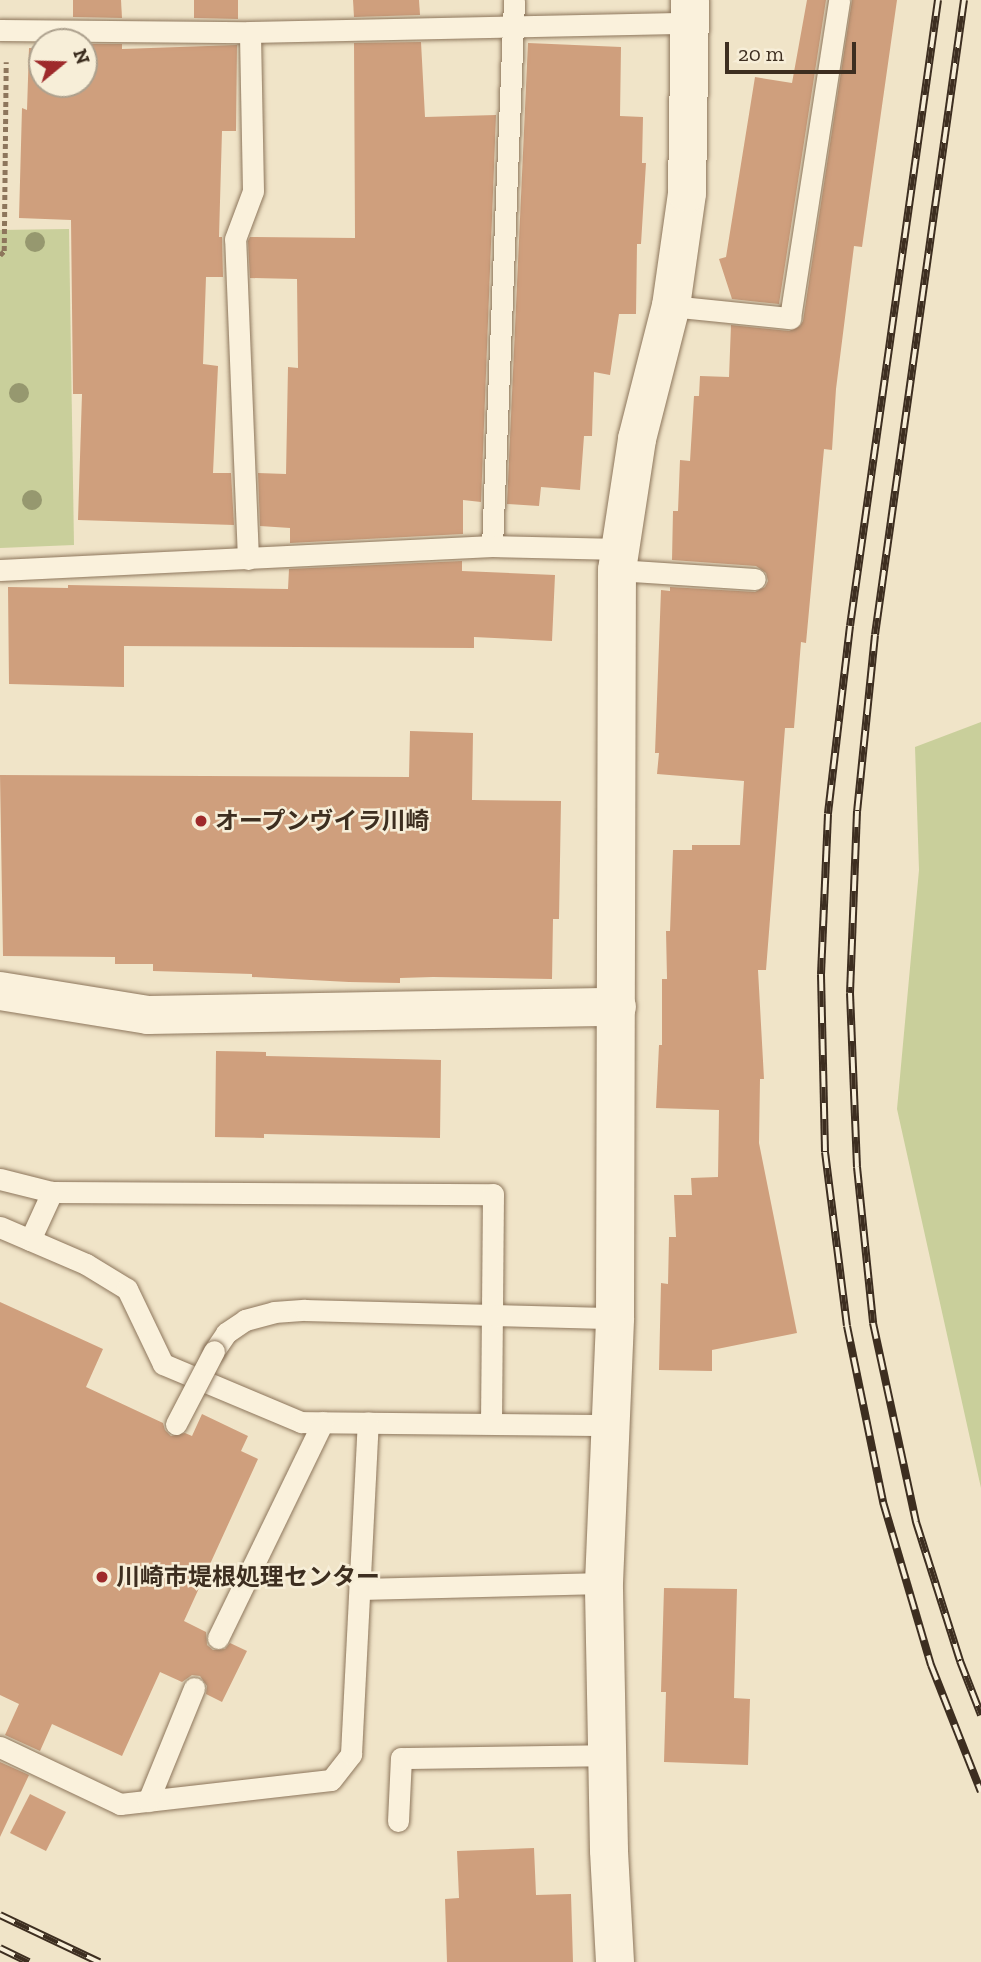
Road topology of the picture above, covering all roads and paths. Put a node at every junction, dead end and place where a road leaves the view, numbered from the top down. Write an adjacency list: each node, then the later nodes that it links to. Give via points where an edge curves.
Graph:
1 (514, 0): 4 (lane)
2 (839, 0): 8 (lane, via 790,318)
3 (690, 12): 4 (lane); 8 (street, via 687,192)
4 (513, 28): 6 (lane); 9 (lane)
5 (3, 30): 6 (lane); 7 (path, via 4,251)
6 (250, 32): 10 (lane, via 253,191 235,239)
7 (0, 255)
8 (671, 306): 11 (street, via 637,439)
9 (492, 546): 10 (lane); 11 (lane)
10 (248, 559): 12 (lane)
11 (619, 559): 13 (lane); 15 (street)
12 (0, 570)
13 (755, 579)
14 (0, 991): 15 (street, via 148,1015)
15 (617, 1007): 21 (street)
16 (0, 1179): 17 (lane)
17 (52, 1192): 19 (lane); 20 (lane, via 493,1194)
18 (0, 1227): 19 (lane)
19 (30, 1240): 22 (lane, via 86,1264 127,1289 163,1364 301,1422)
20 (494, 1315): 21 (lane); 24 (lane); 25 (lane, bridge, via 305,1310 274,1312 246,1321 226,1334 214,1351)
21 (615, 1318): 26 (street)
22 (323, 1422): 23 (lane); 29 (lane)
23 (368, 1422): 24 (lane); 28 (lane)
24 (491, 1423): 26 (lane)
25 (176, 1424)
26 (611, 1425): 27 (street)
27 (604, 1583): 28 (lane); 32 (street)
28 (360, 1589): 33 (lane, via 351,1754 331,1780)
29 (218, 1638)
30 (194, 1688): 33 (lane)
31 (0, 1747): 33 (lane, via 120,1804)
32 (609, 1755): 34 (lane, via 401,1758); 35 (street)
33 (148, 1801)
34 (398, 1821)
35 (615, 1962)

